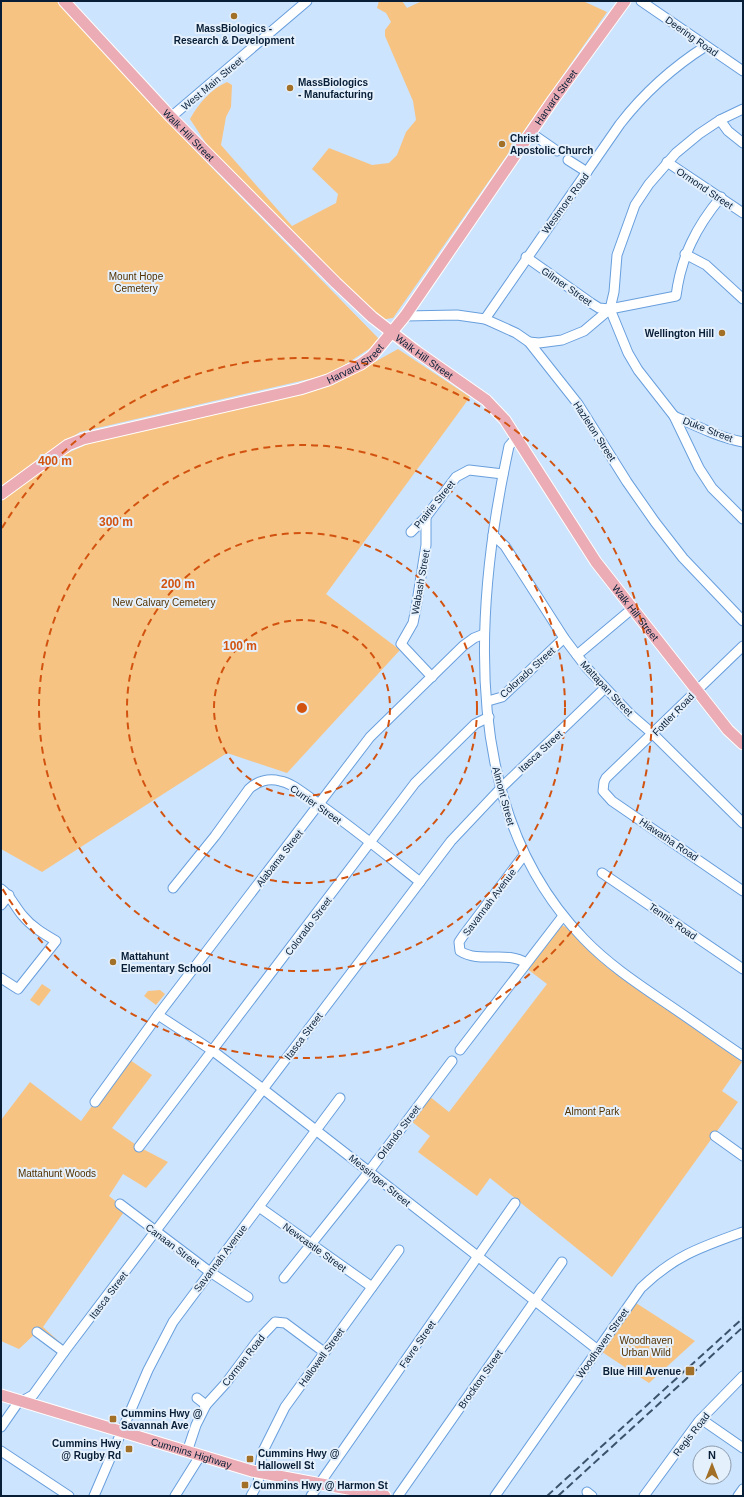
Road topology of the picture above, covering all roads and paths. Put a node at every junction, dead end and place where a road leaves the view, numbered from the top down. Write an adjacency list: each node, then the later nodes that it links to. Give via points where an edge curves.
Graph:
1 (64, 1): 8 (main road, Walk Hill Street)
2 (307, 1): 8 (street, West Main Street)
3 (626, 1): 10 (main road, Harvard Street)
4 (641, 1): 5 (street, Deering Road)
5 (706, 46): 6 (street, Deering Road); 15 (street, Westmore Road, via 660,80 637,102)
6 (743, 71)
7 (743, 109): 9 (street)
8 (171, 117): 24 (main road, Walk Hill Street, via 336,283)
9 (720, 120): 11 (street, via 728,132); 14 (street, via 699,134)
10 (531, 133): 12 (street); 22 (main road, Harvard Street)
11 (743, 143)
12 (557, 151)
13 (568, 160): 15 (street)
14 (667, 162): 16 (street, Ormond Street); 21 (street, via 648,184 624,233 616,255 614,292)
15 (587, 172): 19 (street, Westmore Road)
16 (720, 197): 17 (street, Ormond Street); 18 (street, via 696,231)
17 (743, 213)
18 (685, 254): 20 (street, via 706,265); 21 (street, via 676,296)
19 (526, 257): 21 (street, Gilmer Street, via 591,304); 23 (street, Westmore Road)
20 (743, 299)
21 (610, 309): 25 (street, via 584,331 573,336 540,343); 26 (street, via 638,370)
22 (405, 316): 23 (street, Hazleton Street, via 456,315); 24 (main road, Harvard Street)
23 (484, 319): 25 (street, Hazleton Street, via 516,333)
24 (392, 332): 27 (main road, Walk Hill Street, via 486,400 505,420); 30 (main road, Harvard Street, via 372,356 328,380 268,397 82,439 68,445)
25 (529, 342): 36 (street, Hazleton Street, via 582,410 655,522 683,558)
26 (674, 416): 28 (street, Duke Street, via 710,432); 32 (street, via 699,468 712,488)
27 (516, 438): 29 (street, Almont Street, via 509,446); 35 (main road, Walk Hill Street, via 575,532)
28 (743, 442)
29 (503, 474): 31 (street, Prairie Street, via 469,470 456,477); 34 (street, Almont Street)
30 (1, 494)
31 (426, 517): 33 (street, Prairie Street); 41 (street, Wabash Street, via 426,545 413,623 401,644)
32 (743, 519)
33 (411, 532)
34 (493, 535): 37 (street, Almont Street); 38 (street, Mattapan Street, via 505,546)
35 (633, 608): 40 (street); 43 (main road, Walk Hill Street)
36 (743, 621)
37 (484, 634): 41 (street, Alabama Street, via 463,646); 44 (street, Almont Street)
38 (564, 638): 40 (street, Mattapan Street); 44 (street, Colorado Street, via 502,697)
39 (743, 646): 43 (street, Fottler Road)
40 (577, 656): 42 (street, Mattapan Street)
41 (432, 677): 50 (street, Alabama Street, via 370,737)
42 (605, 688): 46 (street, Mattapan Street); 49 (street, Itasca Street)
43 (696, 690): 46 (street, Fottler Road); 47 (main road, Walk Hill Street, via 728,730)
44 (488, 701): 45 (street, Almont Street)
45 (489, 717): 49 (street, Almont Street, via 493,753); 52 (street, Colorado Street, via 474,724 415,783)
46 (653, 734): 48 (street, Fottler Road); 51 (street, Mattapan Street)
47 (743, 744)
48 (604, 782): 58 (street, Hiawatha Road, via 605,795)
49 (501, 788): 53 (street, Almont Street, via 514,833); 55 (street, Itasca Street, via 451,840)
50 (320, 804): 52 (street, Currier Street); 56 (street, Currier Street, via 282,781 268,780 255,784 240,799 215,836); 65 (street, Alabama Street)
51 (743, 823)
52 (371, 842): 55 (street, Currier Street); 67 (street, Colorado Street)
53 (524, 855): 61 (street, Almont Street); 62 (street, Savannah Avenue, via 459,942 460,951 471,956 518,958)
54 (602, 873): 63 (street, Tennis Road)
55 (420, 882): 70 (street, Itasca Street)
56 (173, 888)
57 (1, 889): 59 (street)
58 (743, 891)
59 (9, 895): 60 (street); 64 (street, via 24,917 56,941 18,989)
60 (1, 905)
61 (563, 916): 62 (street); 68 (street, Almont Street, via 610,963)
62 (526, 963): 66 (street)
63 (743, 969)
64 (1, 978)
65 (158, 1015): 67 (street, Messinger Street); 72 (street, Alabama Street)
66 (460, 1050)
67 (213, 1051): 70 (street, Messinger Street); 75 (street, Colorado Street)
68 (743, 1056)
69 (452, 1061): 77 (street, Orlando Street)
70 (263, 1089): 73 (street, Messinger Street); 81 (street, Itasca Street)
71 (340, 1098): 73 (street, Savannah Avenue)
72 (94, 1102)
73 (316, 1130): 77 (street, Messinger Street); 80 (street, Savannah Avenue)
74 (715, 1136): 76 (street)
75 (139, 1147)
76 (743, 1156)
77 (368, 1172): 83 (street, Orlando Street); 85 (street, Messinger Street)
78 (515, 1203): 85 (street, Favre Street)
79 (120, 1204): 81 (street, Canaan Street)
80 (259, 1207): 83 (street, Newcastle Street); 87 (street, Savannah Avenue)
81 (156, 1232): 87 (street, Canaan Street); 94 (street, Itasca Street)
82 (743, 1232): 93 (street, Woodhaven Street, via 696,1249 664,1266 641,1288)
83 (312, 1245): 88 (street, Orlando Street); 89 (street, Newcastle Street)
84 (399, 1250): 89 (street, Hallowell Street)
85 (478, 1257): 91 (street, Messinger Street); 109 (street, Favre Street)
86 (562, 1262): 91 (street, Brockton Street)
87 (210, 1272): 90 (street, Canaan Street); 103 (street, Savannah Avenue, via 172,1322 148,1370)
88 (284, 1278)
89 (372, 1287): 95 (street, Hallowell Street)
90 (248, 1298)
91 (535, 1301): 93 (street, Messinger Street); 117 (street, Brockton Street)
92 (37, 1332): 94 (street)
93 (598, 1350): 118 (street, Woodhaven Street)
94 (64, 1352): 99 (street, Itasca Street, via 33,1394)
95 (324, 1352): 100 (street, Corman Road, via 285,1323 275,1322); 108 (street, Hallowell Street, via 278,1420 262,1453)
96 (743, 1376): 101 (street, Regis Road)
97 (1, 1395): 99 (main road, Cummins Highway)
98 (197, 1398): 100 (street)
99 (22, 1401): 102 (street, Itasca Street, via 17,1404); 103 (main road, Cummins Highway)
100 (206, 1404): 106 (street, Corman Road)
101 (701, 1419): 104 (street); 119 (street, Regis Road)
102 (1, 1427)
103 (123, 1432): 106 (main road, Cummins Highway); 112 (street, Savannah Avenue)
104 (743, 1448)
105 (1, 1451): 111 (street)
106 (187, 1452): 107 (main road, Cummins Highway)
107 (200, 1456): 108 (main road, Cummins Highway); 113 (street)
108 (259, 1473): 109 (main road, Cummins Highway); 114 (street, Hallowell Street, via 258,1483)
109 (318, 1485): 115 (street, Favre Street); 116 (main road, Cummins Highway)
110 (743, 1489): 120 (street)
111 (69, 1496)
112 (94, 1496)
113 (175, 1496)
114 (251, 1496)
115 (311, 1496)
116 (385, 1496)
117 (398, 1496)
118 (495, 1496)
119 (644, 1496)
120 (738, 1496)

